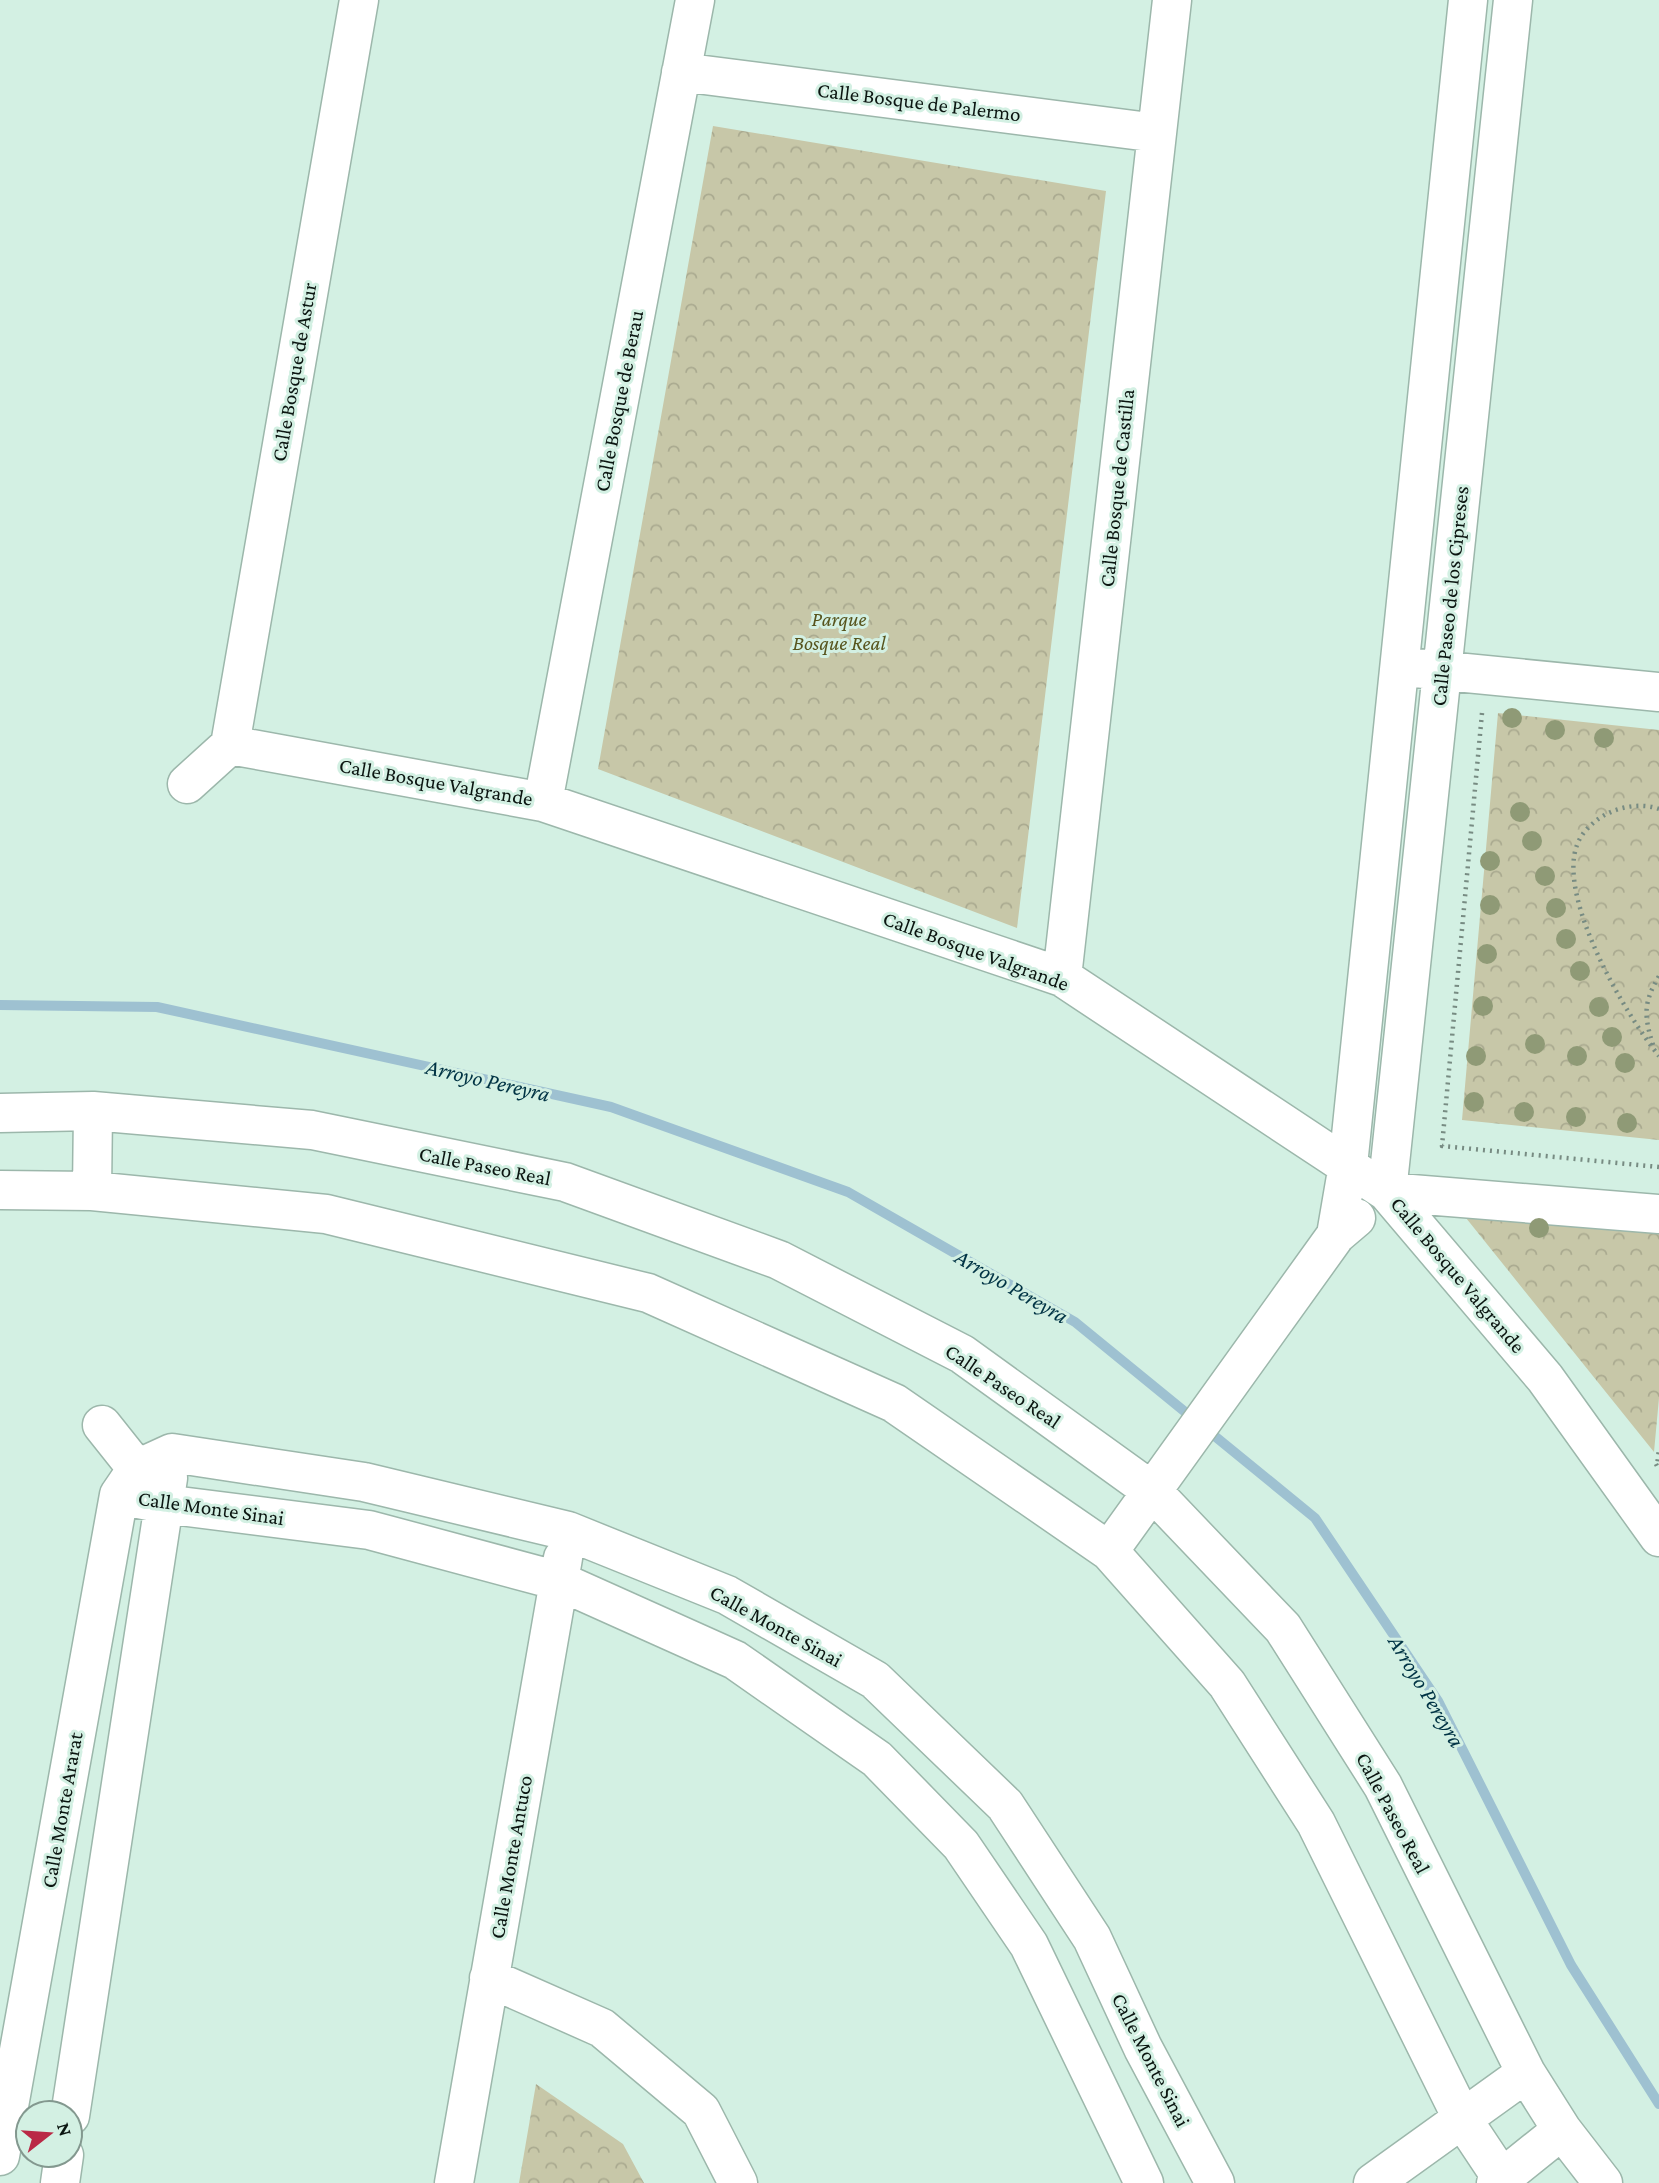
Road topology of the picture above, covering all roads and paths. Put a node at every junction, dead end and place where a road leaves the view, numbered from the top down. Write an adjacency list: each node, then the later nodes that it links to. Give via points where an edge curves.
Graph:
1 (359, 0): 12 (street, Calle Bosque de Astur)
2 (695, 0): 6 (street, Calle Bosque de Berau)
3 (1172, 0): 7 (street, Calle Bosque de Castilla)
4 (1468, 0): 8 (street, Calle Paseo de los Cipreses)
5 (1513, 0): 9 (street, Calle Paseo de los Cipreses)
6 (681, 72): 7 (street, Calle Bosque de Palermo); 14 (street, Calle Bosque de Berau)
7 (1157, 133): 17 (street, Calle Bosque de Castilla)
8 (1399, 666): 9 (street); 22 (street, Calle Paseo de los Cipreses)
9 (1442, 671): 10 (street); 26 (street, Calle Paseo de los Cipreses)
10 (1659, 692)
11 (1483, 702): 23 (path, via 1442,1146)
12 (230, 745): 13 (street); 14 (street, Calle Bosque Valgrande)
13 (187, 784)
14 (543, 802): 17 (street, Calle Bosque Valgrande)
15 (1659, 809): 18 (path, via 1644,806 1606,813 1584,831 1574,860 1574,881 1598,956 1610,983)
16 (1659, 976): 18 (path, via 1646,1007)
17 (1062, 977): 22 (street, Calle Bosque Valgrande)
18 (1655, 1051): 19 (path)
19 (1659, 1056)
20 (93, 1111): 21 (street, Calle Paseo Real); 25 (street); 34 (street, Calle Paseo Real, via 312,1130 565,1182 779,1260 962,1353)
21 (0, 1113)
22 (1348, 1165): 26 (street, Calle Bosque Valgrande); 28 (street, Calle Paseo de los Cipreses)
23 (1659, 1167)
24 (0, 1191): 25 (street)
25 (92, 1191): 38 (street, via 326,1214 648,1293 894,1403)
26 (1387, 1192): 27 (street); 28 (street); 37 (street, Calle Bosque Valgrande, via 1545,1378)
27 (1659, 1213)
28 (1336, 1235): 34 (street)
29 (102, 1425): 33 (street, Calle Monte Sinai)
30 (1659, 1449): 32 (path, via 1657,1466)
31 (172, 1453): 33 (street, Calle Monte Sinai); 35 (street); 36 (street, Calle Monte Sinai, via 364,1482)
32 (1649, 1455)
33 (128, 1482): 35 (street, Calle Monte Sinai); 45 (street, Calle Monte Ararat)
34 (1157, 1484): 38 (street); 41 (street, Calle Paseo Real, via 1283,1628 1383,1786)
35 (164, 1504): 39 (street, Calle Monte Sinai, via 369,1530); 42 (street)
36 (568, 1531): 39 (street, Calle Monte Antuco); 50 (street, Calle Monte Sinai, via 727,1595 875,1680 1004,1805 1093,1938 1143,2048)
37 (1659, 1537)
38 (1109, 1551): 43 (street, via 1227,1684 1316,1823)
39 (559, 1581): 40 (street, Calle Monte Antuco); 49 (street, Calle Monte Sinai, via 735,1660 877,1759 952,1835 1029,1944)
40 (489, 1978): 47 (street, Calle Monte Antuco); 48 (street, via 602,2028 701,2111)
41 (1526, 2073): 43 (street); 44 (street, Calle Paseo Real)
42 (73, 2099)
43 (1464, 2120): 46 (street); 51 (street)
44 (1563, 2130): 46 (street); 52 (street, Calle Paseo Real)
45 (0, 2156)
46 (1501, 2182)
47 (454, 2183)
48 (738, 2183)
49 (1144, 2183)
50 (1215, 2183)
51 (1373, 2183)
52 (1603, 2183)

